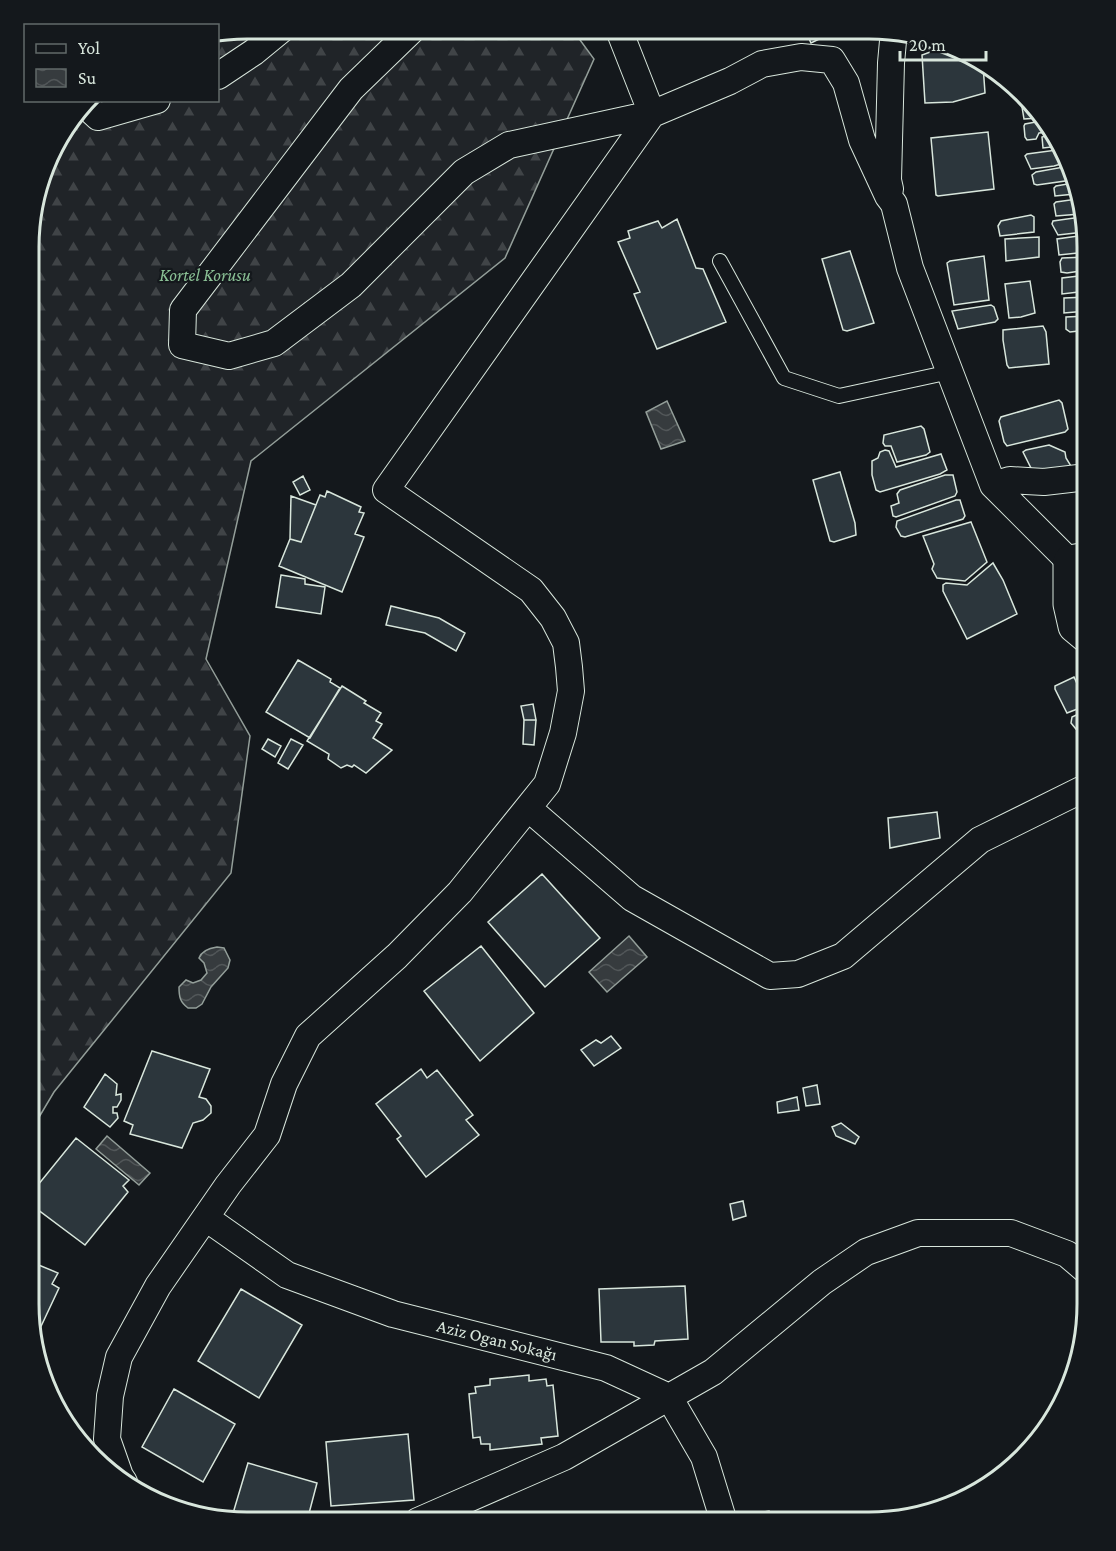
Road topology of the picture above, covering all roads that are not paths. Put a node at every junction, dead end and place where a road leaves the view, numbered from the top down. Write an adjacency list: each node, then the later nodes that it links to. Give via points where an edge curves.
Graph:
1 (270, 39): 5 (street)
2 (403, 39): 8 (street, via 351,89 183,310 182,345 229,356 274,343 351,285 464,172 509,145)
3 (623, 39): 8 (street)
4 (893, 41): 9 (street, via 888,180)
5 (219, 75)
6 (145, 102): 7 (street)
7 (91, 111)
8 (652, 114): 9 (street, via 762,64 801,57 832,60 846,83 862,140); 18 (street, via 386,490 531,590 553,618 566,644 571,691 563,733 547,784)
9 (894, 204): 11 (street, via 910,268)
10 (720, 261): 11 (lane, via 783,378 839,396)
11 (950, 372): 13 (street)
12 (1077, 478): 13 (street, via 1010,480)
13 (993, 485): 14 (street)
14 (1077, 559)
15 (1077, 571): 16 (street, via 1070,604)
16 (1077, 628)
17 (1077, 792): 18 (street, via 980,840 843,956 798,974 770,976 632,898)
18 (528, 808): 19 (street, via 460,892 397,956 308,1036 284,1084 267,1135)
19 (206, 1218): 21 (street, Aziz Ogan Sokağı, via 287,1275 393,1314 606,1368); 22 (street, via 158,1286 119,1357 110,1396 107,1439)
20 (1077, 1262): 21 (street, via 1067,1254 1011,1233 918,1233 866,1252 822,1282 713,1372)
21 (669, 1397): 23 (street, via 564,1457); 24 (street, via 704,1457)
22 (116, 1466)
23 (439, 1512)
24 (721, 1512)

